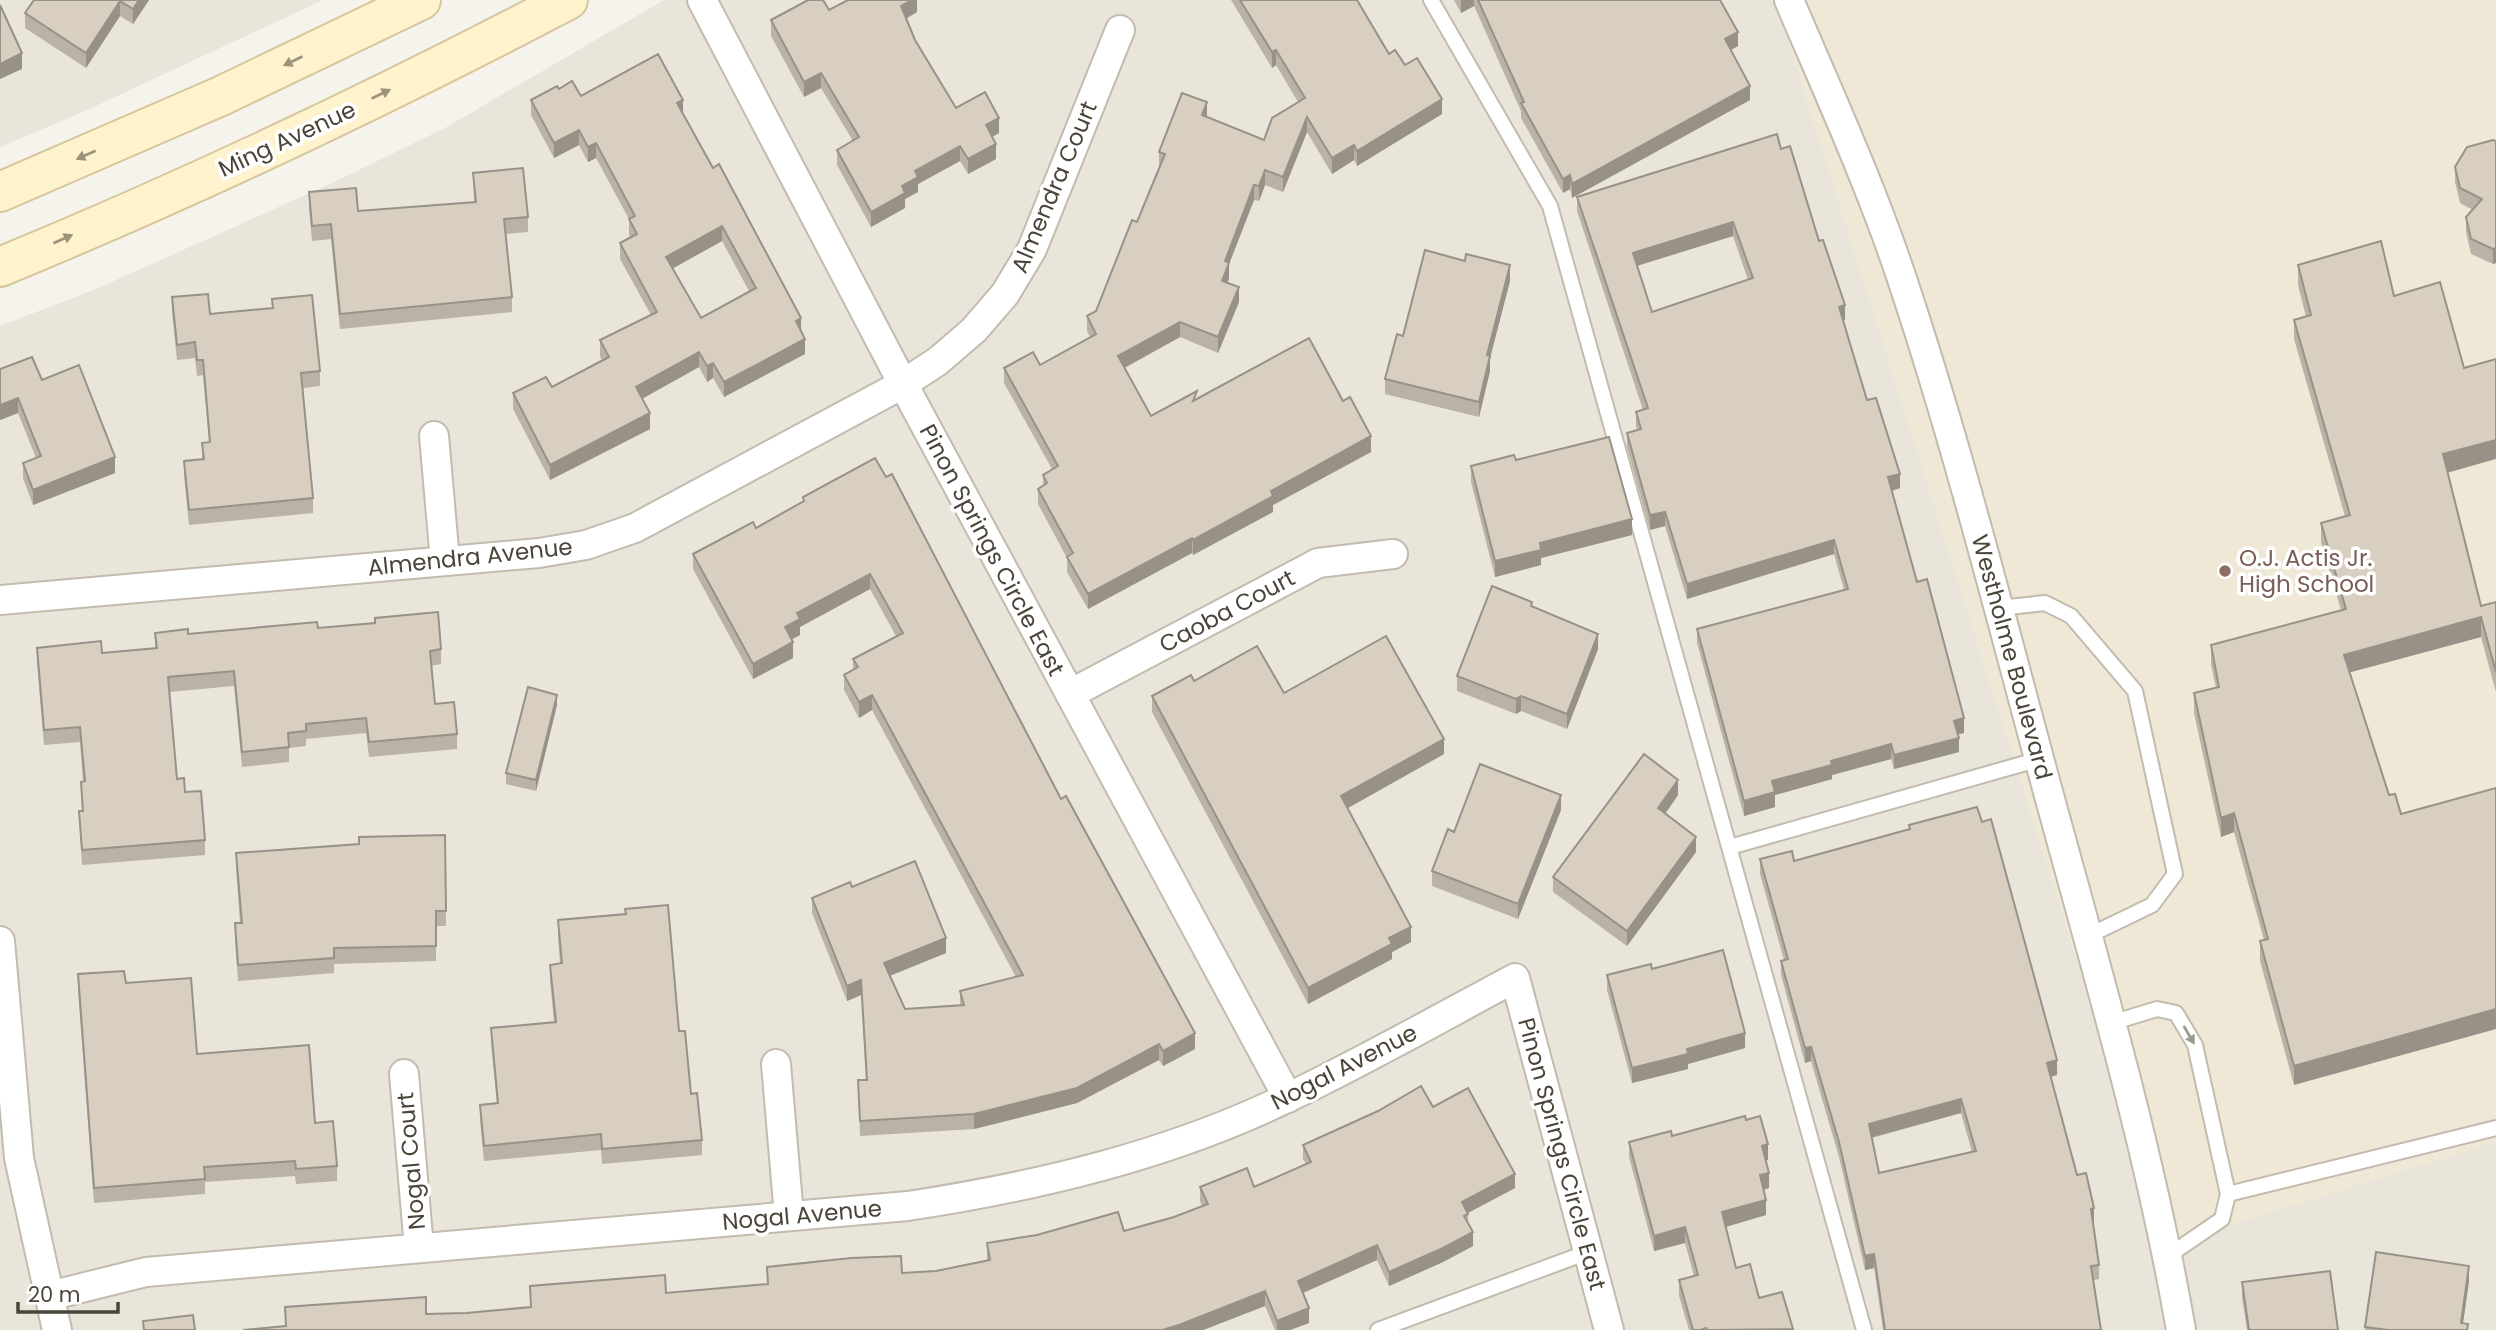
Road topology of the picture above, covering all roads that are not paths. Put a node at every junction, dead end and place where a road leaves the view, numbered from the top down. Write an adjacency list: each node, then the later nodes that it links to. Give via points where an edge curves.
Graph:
1 (421, 0): 7 (main road, one-way to 7, via 221,96)
2 (569, 0): 8 (main road, Ming Avenue, one-way to 2, via 237,163)
3 (702, 0): 9 (street, Pinon Springs Circle East)
4 (1431, 0): 17 (lane, via 1550,206)
5 (1788, 0): 14 (street, Westholme Boulevard, via 1849,139 1905,287)
6 (1120, 30): 9 (street, Almendra Court, via 1032,249 1005,294 974,330)
7 (0, 192)
8 (0, 267)
9 (903, 384): 12 (street, Almendra Avenue, via 635,528 586,545); 15 (street, Pinon Springs Circle East)
10 (434, 436): 12 (street)
11 (1393, 554): 15 (street, Caoba Court, via 1318,563)
12 (445, 561): 13 (street, Almendra Avenue)
13 (0, 600)
14 (1999, 608): 16 (street, Westholme Boulevard); 18 (lane, via 2045,603 2071,616 2135,691 2175,874 2152,905)
15 (1070, 694): 24 (street, Pinon Springs Circle East)
16 (2040, 759): 17 (lane); 18 (street, Westholme Boulevard)
17 (1730, 847): 35 (lane)
18 (2088, 936): 21 (street, Westholme Boulevard)
19 (0, 941): 31 (street, via 19,1157)
20 (1515, 978): 24 (street, Nogal Avenue); 29 (street, Pinon Springs Circle East)
21 (2111, 1023): 26 (lane, one-way to 26, via 2157,1009 2176,1013 2195,1045); 30 (street, Westholme Boulevard)
22 (776, 1064): 27 (street)
23 (404, 1074): 28 (street, Nogal Court)
24 (1288, 1098): 27 (street, Nogal Avenue, via 1187,1139 1009,1189 908,1206)
25 (2496, 1128): 26 (lane)
26 (2228, 1194): 30 (lane, via 2222,1219)
27 (789, 1216): 28 (street, Nogal Avenue)
28 (419, 1248): 31 (street, Nogal Avenue, via 146,1272)
29 (1588, 1252): 33 (lane); 34 (street, Pinon Springs Circle East)
30 (2168, 1256): 36 (street, Westholme Boulevard)
31 (49, 1296): 32 (street)
32 (57, 1330)
33 (1378, 1330)
34 (1609, 1330)
35 (1864, 1330)
36 (2181, 1330)

